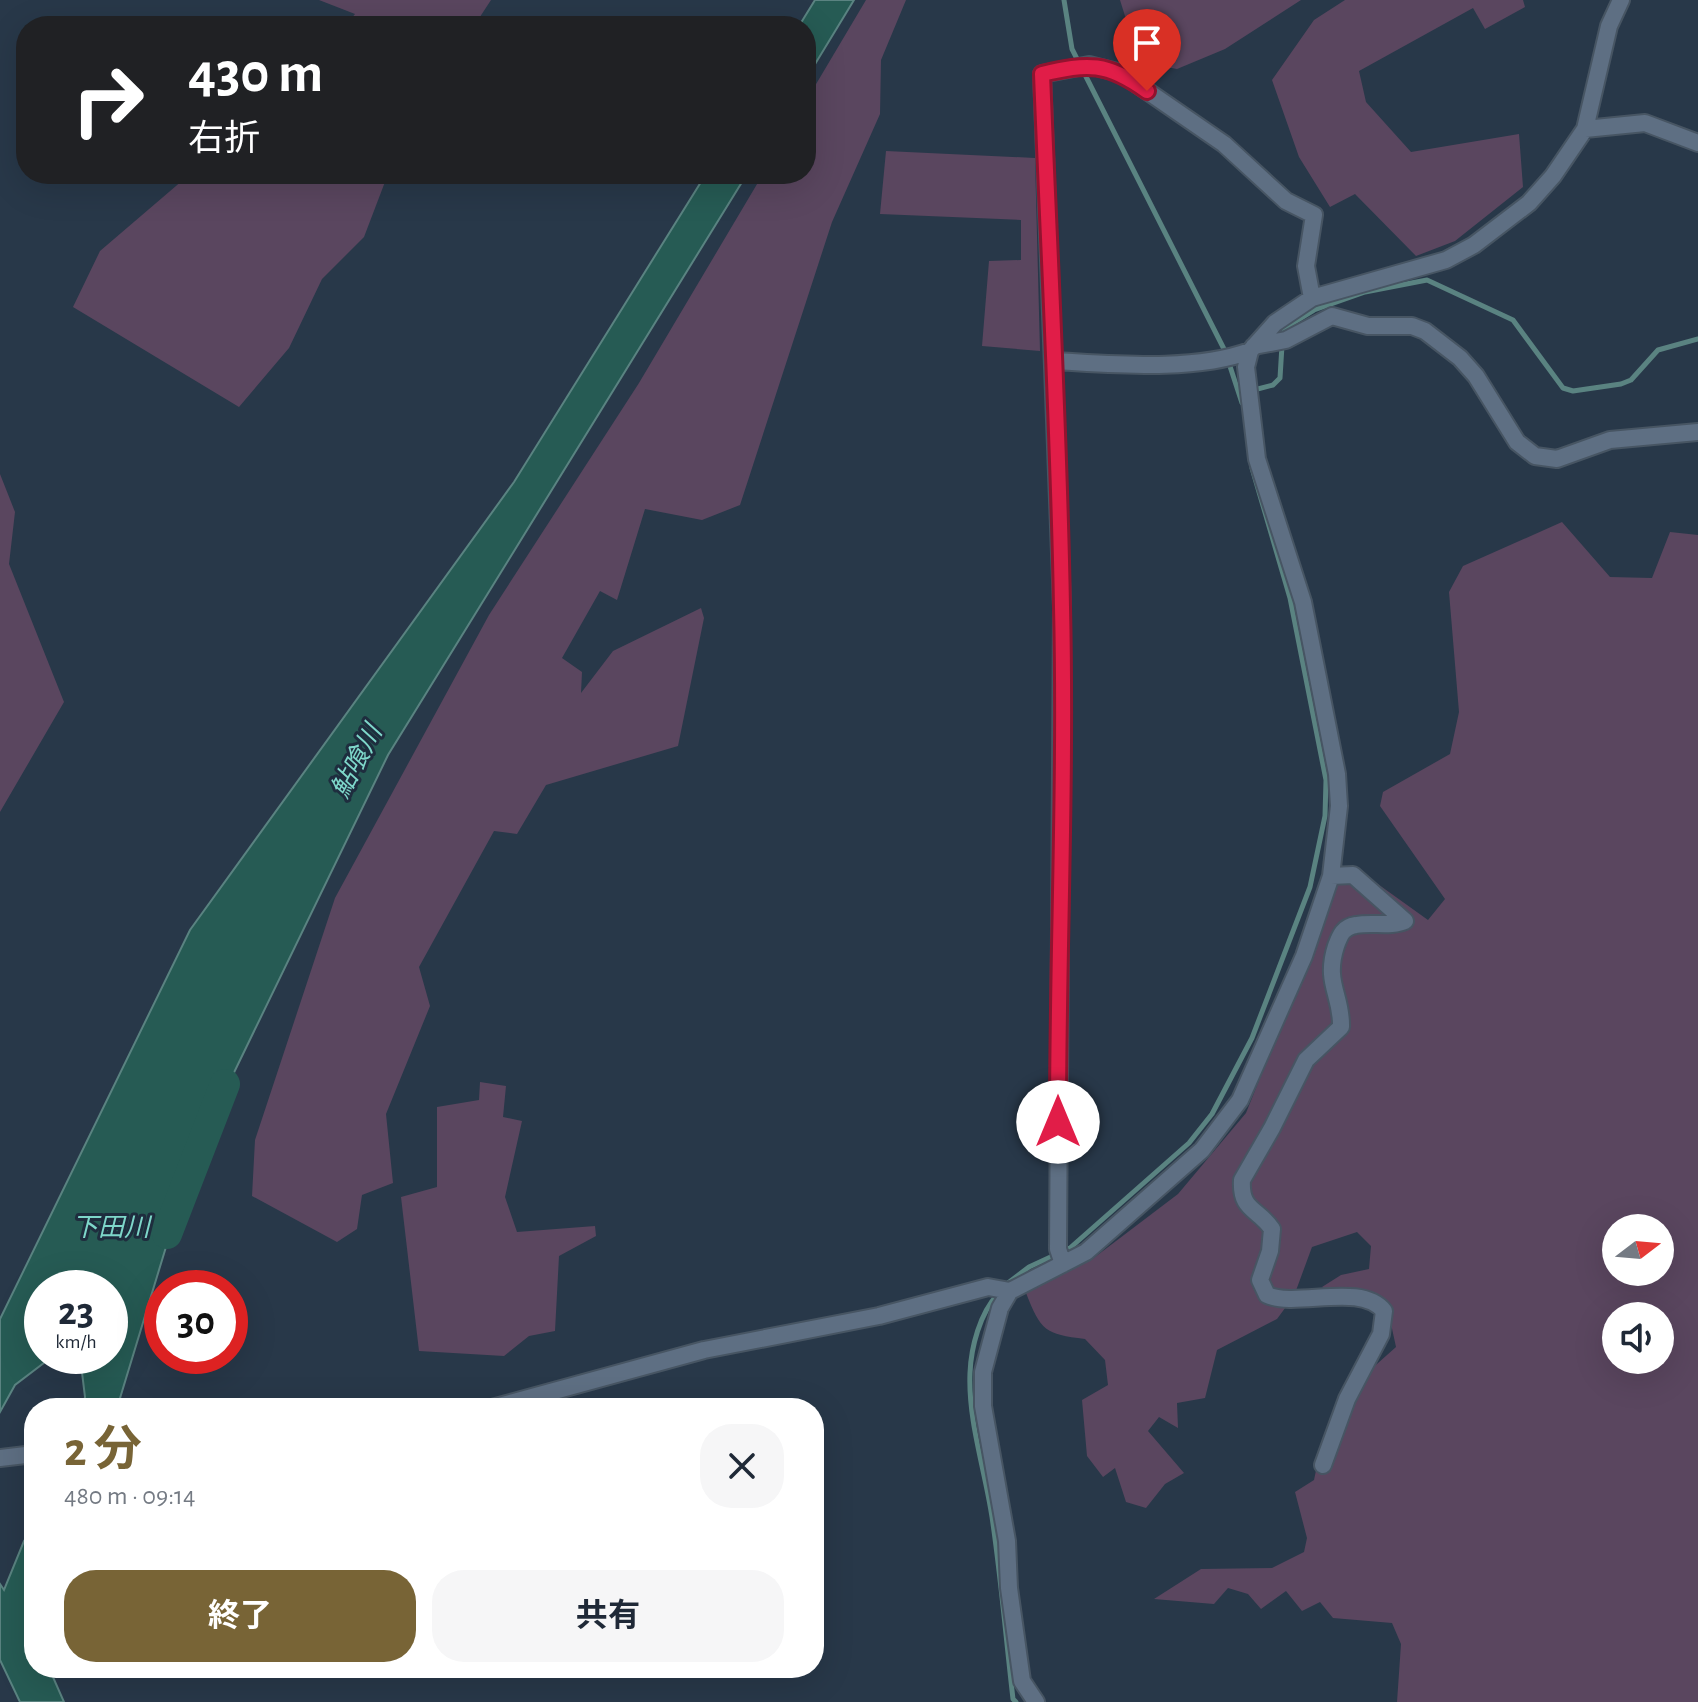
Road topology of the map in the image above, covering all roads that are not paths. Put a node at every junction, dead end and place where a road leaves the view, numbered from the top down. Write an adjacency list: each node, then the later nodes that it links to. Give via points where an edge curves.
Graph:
1 (1621, 0): 2 (street, via 1609,26)
2 (1585, 129): 3 (street, via 1645,123); 4 (street, via 1529,203 1474,245 1446,260)
3 (1698, 143)
4 (1312, 298): 5 (street); 6 (street, via 1306,266 1314,215 1286,201 1224,144 1121,73 1089,65 1042,74)
5 (1241, 353): 6 (street, via 1111,364); 7 (street, via 1332,316 1368,326 1412,326 1460,358 1517,442 1535,456 1569,457 1610,440); 8 (street, via 1257,459 1303,602 1331,742 1339,806)
6 (1053, 361): 9 (street, via 1062,607)
7 (1698, 432)
8 (1331, 876): 9 (street, via 1304,956 1240,1100 1171,1181 1086,1252); 14 (street, via 1353,875 1405,921 1357,924 1339,936 1331,978 1341,1027 1306,1060 1242,1180 1246,1205 1272,1229 1260,1280 1267,1295 1330,1296 1379,1305 1384,1311 1381,1334 1347,1399)
9 (1060, 1257): 10 (street)
10 (1005, 1290): 11 (street, via 988,1287 879,1316 704,1350); 15 (street, via 989,1340 983,1406 1007,1541 1022,1681)
11 (529, 1398)
12 (24, 1455): 13 (street)
13 (0, 1458)
14 (1323, 1465)
15 (1034, 1701)

